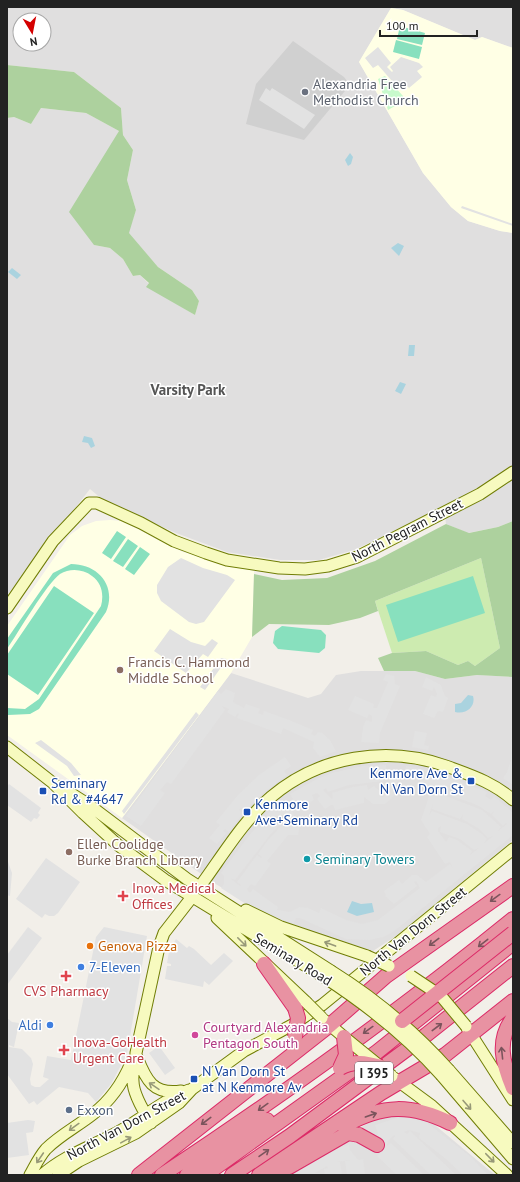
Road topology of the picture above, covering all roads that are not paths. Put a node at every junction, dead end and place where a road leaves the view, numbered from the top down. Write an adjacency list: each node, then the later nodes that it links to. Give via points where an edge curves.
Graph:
1 (513, 472): 2 (main road, North Pegram Street, via 480,494 357,557 328,566 310,568 279,568 218,557 174,541 114,511 104,511 89,503 53,541)
2 (7, 608)
3 (7, 747): 5 (main road, Seminary Road)
4 (513, 800): 7 (main road, via 482,779 425,760 381,756 341,761 308,773 272,796 246,823)
5 (86, 809): 7 (main road, Seminary Road); 9 (main road, Seminary Road, via 124,849)
6 (513, 850): 31 (main road, North Van Dorn Street, via 322,1004 292,1025 244,1051)
7 (197, 883): 15 (main road, one-way to 7, bridge, via 282,927); 16 (main road, Seminary Road)
8 (513, 886): 15 (highway, one-way to 15)
9 (192, 897): 13 (main road, one-way to 13); 16 (main road, Seminary Road); 24 (main road, via 164,933 158,947)
10 (513, 919): 47 (highway, I 395, one-way to 47, via 390,1015)
11 (513, 933): 21 (highway, bridge)
12 (513, 943): 49 (highway, via 376,1052)
13 (264, 964): 18 (highway)
14 (513, 966): 50 (highway, I 395, one-way to 14, via 290,1136 426,1035)
15 (392, 967): 20 (highway, via 372,987); 22 (main road, bridge, via 441,996)
16 (328, 974): 21 (main road, Seminary Road, bridge, via 362,990)
17 (513, 1001): 22 (highway)
18 (300, 1005): 20 (main road, bridge); 32 (highway, bridge, via 295,1038)
19 (513, 1018): 30 (highway, one-way to 19, via 504,1065 502,1046 505,1031)
20 (326, 1021): 23 (main road); 32 (highway)
21 (398, 1025): 28 (main road, Seminary Road, bridge, via 418,1036)
22 (469, 1030): 29 (highway, via 445,1055); 33 (main road)
23 (344, 1037): 25 (main road, bridge); 26 (highway, bridge, via 346,1055)
24 (136, 1053): 27 (main road); 31 (main road, one-way to 24, via 174,1092 156,1088 145,1077); 34 (main road, via 133,1088)
25 (381, 1067): 26 (highway, bridge, via 359,1062); 29 (main road, bridge)
26 (340, 1068): 48 (highway)
27 (128, 1070): 34 (main road, via 130,1097); 36 (main road, one-way to 36, via 114,1093 101,1107)
28 (445, 1073): 37 (main road, Seminary Road); 39 (main road, Seminary Road, one-way to 39)
29 (396, 1079): 35 (main road); 42 (highway)
30 (513, 1088)
31 (192, 1089): 34 (main road, North Van Dorn Street, via 179,1103)
32 (237, 1098): 46 (highway, one-way to 46)
33 (513, 1100)
34 (148, 1119): 40 (main road, North Van Dorn Street); 41 (main road, North Van Dorn Street, one-way to 34, via 128,1138)
35 (450, 1123): 42 (highway, one-way to 35, via 352,1122 382,1111 405,1108 420,1110); 51 (main road, one-way to 51)
36 (53, 1143): 40 (main road); 43 (main road, one-way to 43, via 38,1159)
37 (513, 1143)
38 (377, 1144): 42 (highway, via 359,1135 348,1133 289,1168)
39 (512, 1158)
40 (60, 1161): 41 (main road); 44 (main road, North Van Dorn Street)
41 (70, 1166): 45 (main road, North Van Dorn Street)
42 (261, 1174)
43 (30, 1175)
44 (42, 1175)
45 (58, 1175)
46 (140, 1175)
47 (162, 1175)
48 (186, 1175)
49 (205, 1175)
50 (232, 1175)
51 (507, 1175)

